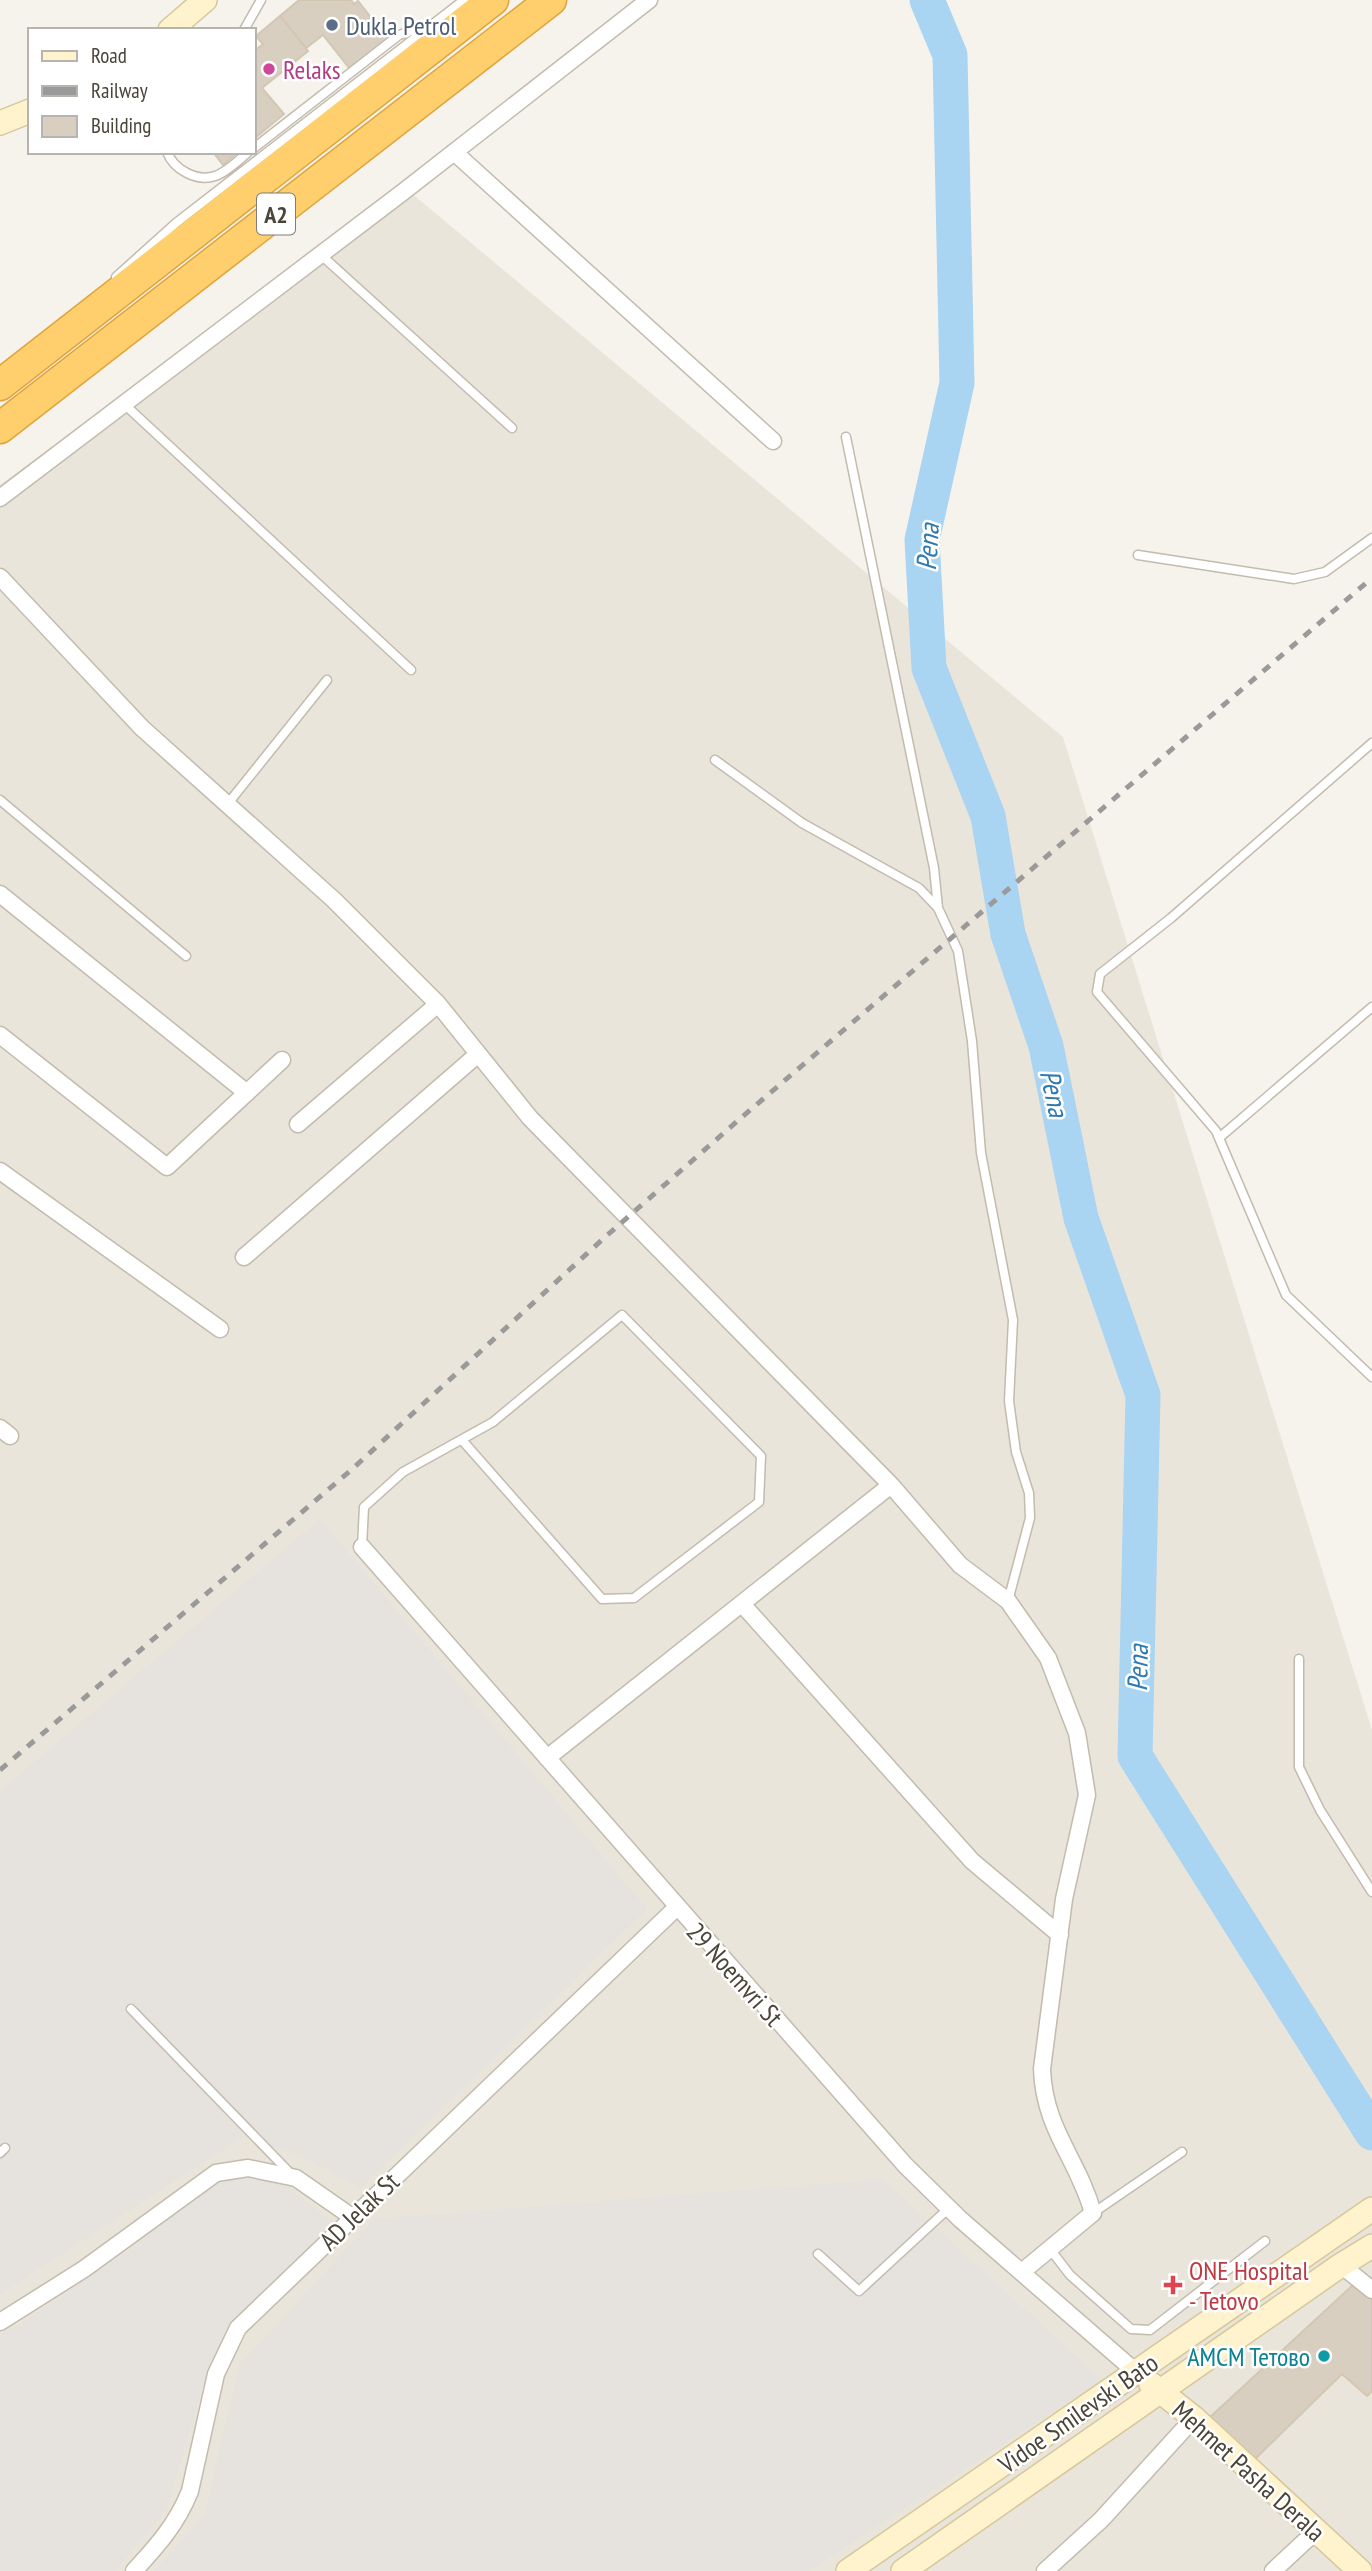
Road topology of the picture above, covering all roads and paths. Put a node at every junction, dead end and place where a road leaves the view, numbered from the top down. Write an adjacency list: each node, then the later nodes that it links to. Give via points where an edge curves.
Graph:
1 (205, 0): 8 (street)
2 (261, 0): 9 (lane)
3 (464, 0): 7 (lane)
4 (493, 0): 22 (highway, A2)
5 (551, 0): 24 (highway, A2)
6 (649, 0): 15 (street)
7 (435, 22): 10 (lane, via 399,35); 11 (lane)
8 (172, 28)
9 (245, 28)
10 (337, 83): 11 (lane); 14 (lane)
11 (333, 102): 19 (lane, via 176,223)
12 (28, 112): 13 (street)
13 (0, 123)
14 (256, 146)
15 (454, 152): 18 (street); 27 (street)
16 (169, 154): 17 (lane, via 186,172 214,177)
17 (245, 154)
18 (320, 254): 23 (street); 25 (lane)
19 (104, 287)
20 (62, 323): 21 (lane)
21 (0, 378)
22 (0, 384)
23 (123, 403): 28 (street); 32 (lane)
24 (0, 428)
25 (512, 428)
26 (846, 437): 39 (lane)
27 (773, 441)
28 (0, 498)
29 (1372, 538): 30 (lane, via 1325,572 1294,579)
30 (1138, 555)
31 (0, 577): 37 (street, via 142,728)
32 (411, 670)
33 (327, 680): 37 (lane)
34 (1372, 743): 48 (lane, via 1100,974 1097,992)
35 (715, 760): 39 (lane, via 802,823 919,888)
36 (0, 800): 40 (lane)
37 (226, 806): 41 (street, via 334,900)
38 (0, 894): 46 (street)
39 (939, 908): 56 (lane, via 962,964 981,1153 1013,1320 1009,1401 1030,1518)
40 (186, 956)
41 (438, 1004): 44 (street); 47 (street)
42 (1372, 1007): 48 (lane)
43 (0, 1035): 46 (street, via 167,1167)
44 (477, 1055): 50 (street); 54 (street, via 530,1118)
45 (282, 1060): 46 (street)
46 (247, 1093)
47 (298, 1124)
48 (1219, 1138): 52 (lane, via 1286,1295)
49 (0, 1171): 51 (street)
50 (244, 1257)
51 (220, 1329)
52 (1372, 1377)
53 (462, 1440): 53 (lane, via 493,1422 622,1315 761,1456 759,1502 634,1598 602,1599); 55 (lane, via 403,1472 364,1507)
54 (891, 1485): 56 (street, via 960,1565); 57 (street)
55 (362, 1547): 59 (street, 29 Noemvri St)
56 (1008, 1601): 62 (street, via 1048,1658 1077,1732 1087,1795)
57 (742, 1604): 59 (street); 62 (street, via 972,1861)
58 (1299, 1659): 60 (lane, via 1299,1766 1320,1810)
59 (547, 1758): 61 (street, 29 Noemvri St)
60 (1372, 1892)
61 (676, 1908): 66 (street, 29 Noemvri St, via 905,2165); 69 (street, AD Jelak St)
62 (1060, 1935): 68 (street, via 1042,2091)
63 (131, 2009): 65 (lane)
64 (1182, 2152): 68 (lane)
65 (296, 2178): 69 (street); 76 (street, via 247,2168 216,2173 84,2269)
66 (949, 2208): 72 (lane, via 859,2291); 74 (street, 29 Noemvri St)
67 (1372, 2209): 77 (street, Vidoe Smilevski Bato)
68 (1093, 2213): 71 (street)
69 (352, 2217): 81 (street, AD Jelak St, via 238,2328 216,2374 191,2491 168,2534)
70 (1265, 2241): 71 (lane, via 1150,2330 1131,2329 1070,2275)
71 (1050, 2249): 74 (street)
72 (818, 2254)
73 (1356, 2256): 75 (street); 78 (street, Vidoe Smilevski Bato)
74 (1023, 2272): 77 (street, 29 Noemvri St)
75 (1372, 2290)
76 (0, 2322)
77 (1137, 2373): 78 (street, Mehmet Pasha Derala); 82 (street, Vidoe Smilevski Bato)
78 (1162, 2393): 79 (street, Mehmet Pasha Derala); 83 (street, Vidoe Smilevski Bato)
79 (1194, 2418): 80 (street, Mehmet Pasha Derala); 84 (street, via 1101,2520)
80 (1316, 2531): 85 (street); 86 (street, Mehmet Pasha Derala)
81 (134, 2571)
82 (848, 2571)
83 (903, 2571)
84 (1045, 2571)
85 (1273, 2571)
86 (1360, 2571)

